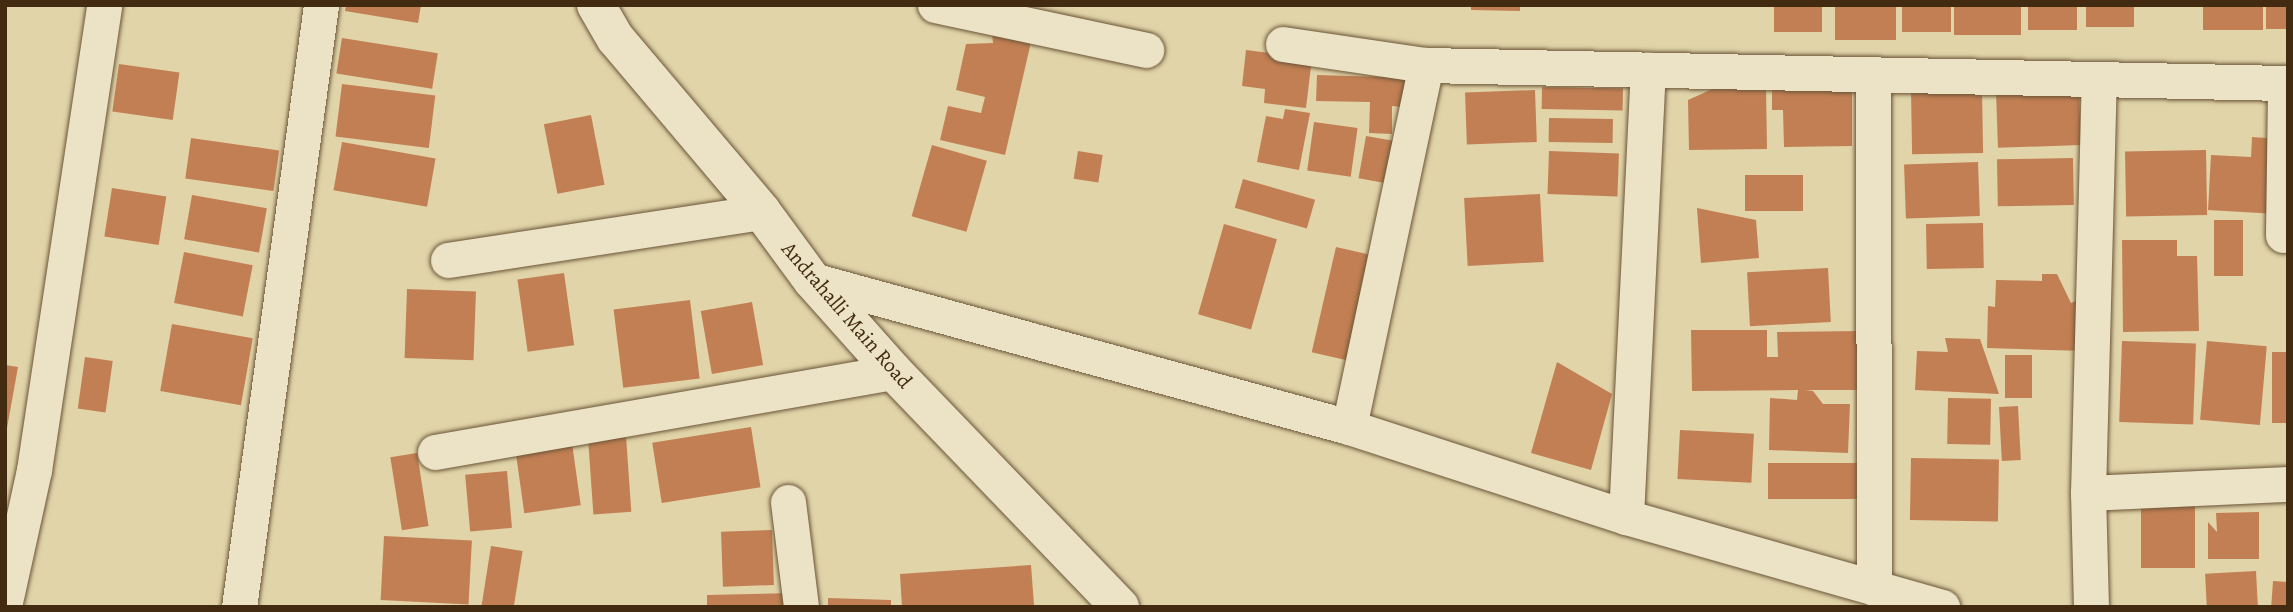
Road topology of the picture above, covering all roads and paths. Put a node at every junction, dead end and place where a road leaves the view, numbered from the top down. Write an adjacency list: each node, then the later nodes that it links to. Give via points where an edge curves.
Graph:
1 (104, 5): 24 (street, via 34,470)
2 (321, 5): 25 (street)
3 (596, 5): 12 (main road, Andrahalli Main Road, via 616,39)
4 (935, 5): 6 (street)
5 (1283, 44): 7 (street)
6 (1146, 50)
7 (1426, 65): 8 (street); 17 (street)
8 (1648, 70): 9 (street); 22 (street)
9 (1873, 76): 10 (street); 23 (street)
10 (2099, 80): 11 (street); 20 (street)
11 (2287, 83): 13 (street)
12 (762, 212): 14 (street); 15 (main road, Andrahalli Main Road)
13 (2283, 235)
14 (448, 260)
15 (812, 280): 16 (main road, Andrahalli Main Road); 17 (street)
16 (894, 372): 18 (street); 27 (main road, Andrahalli Main Road)
17 (1349, 427): 22 (street)
18 (435, 452)
19 (2288, 484): 20 (street)
20 (2088, 493): 29 (street)
21 (788, 502): 26 (street)
22 (1626, 517): 23 (street)
23 (1874, 588): 28 (street)
24 (5, 602)
25 (239, 607)
26 (801, 607)
27 (1120, 607)
28 (1942, 607)
29 (2091, 607)

